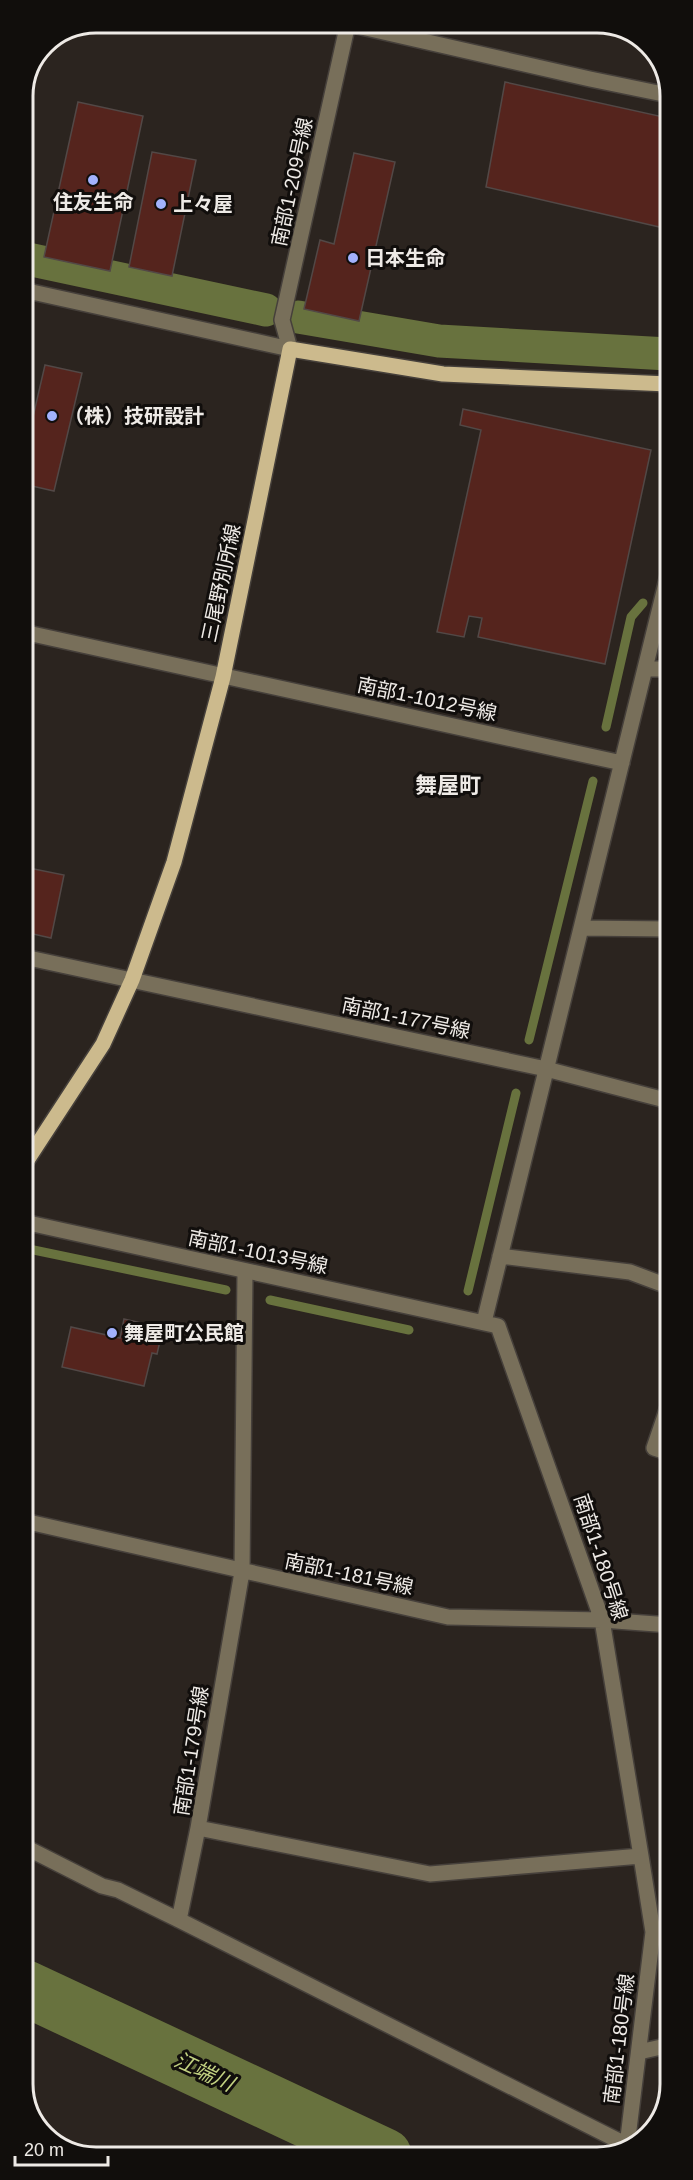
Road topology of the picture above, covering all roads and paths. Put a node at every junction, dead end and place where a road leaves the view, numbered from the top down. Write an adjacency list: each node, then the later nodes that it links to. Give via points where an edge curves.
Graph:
1 (345, 33): 5 (street, 南部1-209号線, via 282,320)
2 (390, 33): 3 (street)
3 (660, 93)
4 (33, 292): 5 (street)
5 (291, 349): 6 (main road, via 443,374); 11 (main road, 三尾野別所線)
6 (660, 384)
7 (660, 609): 9 (street)
8 (33, 634): 11 (street, 南部1-1012号線)
9 (646, 669): 10 (street); 12 (street)
10 (660, 669)
11 (223, 677): 12 (street, 南部1-1012号線); 16 (main road, 三尾野別所線, via 174,862)
12 (622, 763): 13 (street)
13 (581, 928): 14 (street); 17 (street)
14 (660, 929)
15 (33, 959): 16 (street, 南部1-177号線)
16 (132, 980): 17 (street, 南部1-177号線); 19 (main road, 三尾野別所線, via 103,1044)
17 (546, 1069): 18 (street, 南部1-177号線); 21 (street)
18 (660, 1099)
19 (33, 1152)
20 (33, 1224): 22 (street, 南部1-1013号線)
21 (500, 1256): 23 (street, via 630,1272); 24 (street)
22 (245, 1272): 24 (street, 南部1-1013号線); 28 (street, 南部1-179号線)
23 (660, 1283)
24 (484, 1322): 29 (street, 南部1-180号線, via 498,1326)
25 (660, 1430): 26 (street, via 654,1448)
26 (660, 1450)
27 (33, 1523): 28 (street, 南部1-181号線)
28 (242, 1572): 29 (street, 南部1-181号線, via 448,1617); 31 (street, 南部1-179号線)
29 (602, 1620): 30 (street, 南部1-181号線); 33 (street, 南部1-180号線)
30 (660, 1624)
31 (198, 1828): 33 (street, 南部1-179号線, via 430,1874); 34 (street)
32 (33, 1851): 34 (street)
33 (641, 1856): 36 (street, 南部1-180号線, via 653,1932)
34 (179, 1920): 38 (street)
35 (660, 2047): 36 (street)
36 (639, 2052): 37 (street, 南部1-180号線)
37 (629, 2138)
38 (621, 2142)

